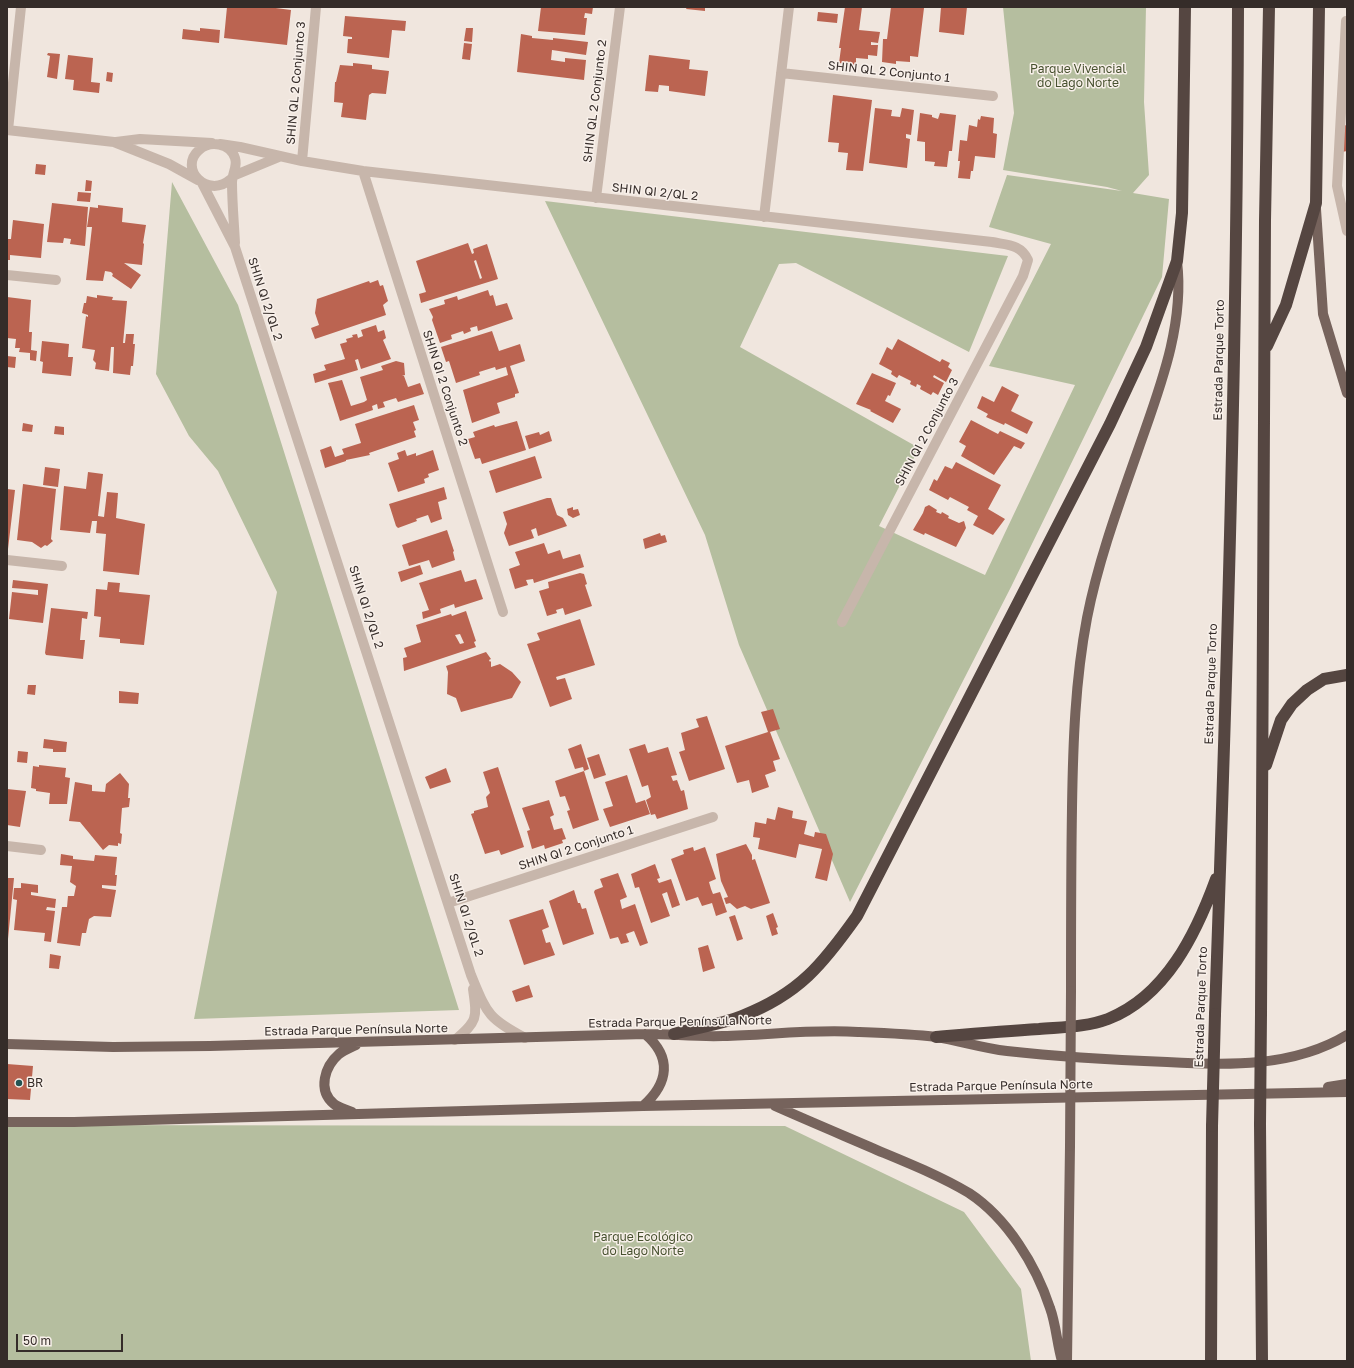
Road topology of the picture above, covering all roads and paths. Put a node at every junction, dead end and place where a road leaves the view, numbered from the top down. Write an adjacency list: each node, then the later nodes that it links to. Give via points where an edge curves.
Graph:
1 (21, 7): 12 (street)
2 (316, 7): 16 (street, SHIN QL 2 Conjunto 3)
3 (620, 7): 20 (street, SHIN QL 2 Conjunto 2)
4 (789, 7): 10 (street)
5 (1185, 7): 26 (highway, via 1182,213)
6 (1238, 7): 40 (highway, Estrada Parque Torto, via 1230,507)
7 (1269, 7): 29 (highway)
8 (1319, 7): 21 (highway)
9 (1346, 20): 23 (street, via 1338,186)
10 (781, 73): 11 (street, SHIN QL 2 Conjunto 1); 22 (street)
11 (993, 96)
12 (7, 130): 13 (street, SHIN QI 2/QL 2)
13 (114, 142): 14 (street, SHIN QI 2/QL 2, via 140,139); 19 (street, SHIN QI 2/QL 2, via 170,164)
14 (217, 144): 15 (street, SHIN QI 2/QL 2); 18 (street, via 229,149 235,157 236,167); 19 (street, via 205,145 193,159 195,176)
15 (279, 157): 16 (street, SHIN QI 2/QL 2); 18 (street)
16 (302, 161): 17 (street, SHIN QI 2/QL 2)
17 (364, 171): 20 (street, SHIN QI 2/QL 2); 33 (street, SHIN QI 2 Conjunto 2)
18 (232, 178): 19 (street, via 217,187); 24 (street, SHIN QI 2/QL 2)
19 (200, 182): 24 (street, SHIN QI 2/QL 2)
20 (596, 198): 22 (street, SHIN QI 2/QL 2)
21 (1316, 203): 29 (highway, via 1286,305); 30 (main road, via 1323,314)
22 (764, 217): 25 (street, SHIN QI 2/QL 2, via 992,242 1018,247)
23 (1347, 231)
24 (235, 247): 41 (street, SHIN QI 2/QL 2)
25 (1025, 254): 34 (street, SHIN QI 2 Conjunto 3, via 1028,260 1023,276)
26 (1177, 261): 44 (highway, via 1146,347 1110,424 857,916 830,954 800,984 743,1016); 59 (main road, bridge, via 1179,293 1162,382 1127,481 1099,572 1087,617 1078,675 1073,753)
27 (7, 275): 28 (street)
28 (56, 280)
29 (1265, 350): 36 (highway)
30 (1347, 393)
31 (7, 560): 32 (street)
32 (62, 566)
33 (503, 612)
34 (842, 622)
35 (1347, 675): 36 (highway, via 1324,679 1292,704 1281,720)
36 (1262, 775): 61 (highway, bridge)
37 (713, 817): 41 (street, SHIN QI 2 Conjunto 1)
38 (7, 846): 39 (street)
39 (41, 850)
40 (1220, 866): 46 (highway, via 1205,910 1169,971 1152,990 1130,1007 1108,1019 1081,1025); 60 (highway, Estrada Parque Torto, bridge, via 1212,1126)
41 (448, 903): 42 (street, SHIN QI 2/QL 2)
42 (471, 975): 47 (street, SHIN QI 2/QL 2, via 485,1008 492,1017); 48 (street, SHIN QI 2/QL 2, via 476,1010 474,1019 470,1028)
43 (644, 1034): 44 (main road, Estrada Parque Península Norte); 47 (main road, Estrada Parque Península Norte); 55 (main road, via 658,1048 664,1072 660,1087)
44 (674, 1034): 46 (main road, Estrada Parque Península Norte, via 721,1036 857,1031)
45 (1347, 1035): 46 (main road, Estrada Parque Península Norte, via 1314,1052 1291,1058 1248,1063 1095,1059 1005,1051)
46 (936, 1037)
47 (525, 1038): 48 (main road, Estrada Parque Península Norte)
48 (455, 1040): 49 (main road, Estrada Parque Península Norte)
49 (362, 1043): 50 (main road, Estrada Parque Península Norte, via 113,1047); 56 (main road, via 338,1055 324,1078 326,1092 333,1103)
50 (7, 1044)
51 (1347, 1084): 53 (main road)
52 (1347, 1092): 53 (main road, Estrada Parque Península Norte)
53 (1293, 1093): 54 (main road, Estrada Parque Península Norte)
54 (770, 1104): 55 (main road, Estrada Parque Península Norte); 58 (main road, via 941,1178 970,1194 992,1212 1016,1241 1038,1279 1051,1308)
55 (643, 1106): 56 (main road, Estrada Parque Península Norte)
56 (357, 1114): 57 (main road, Estrada Parque Península Norte)
57 (7, 1122)
58 (1062, 1361)
59 (1067, 1361)
60 (1211, 1361)
61 (1262, 1361)

